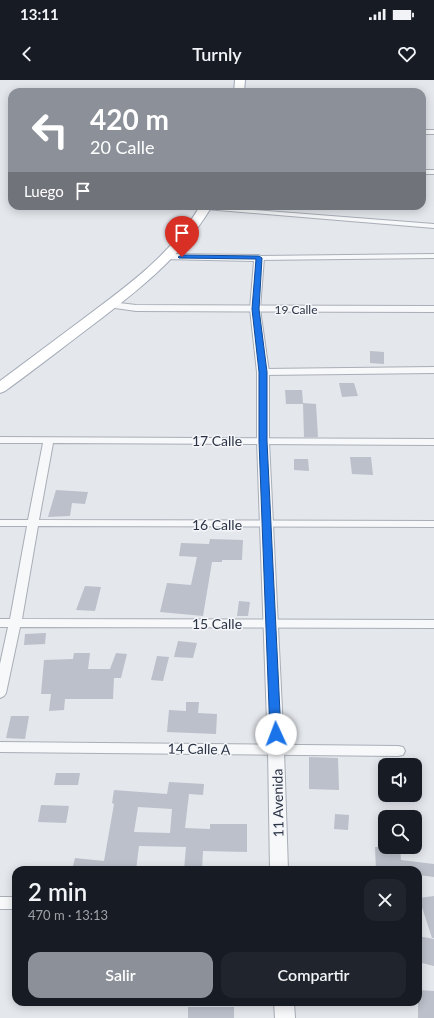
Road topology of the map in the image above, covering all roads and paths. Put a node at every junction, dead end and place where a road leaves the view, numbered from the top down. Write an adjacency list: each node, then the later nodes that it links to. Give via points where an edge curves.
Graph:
1 (203, 210): 5 (main road)
2 (252, 210): 3 (street)
3 (434, 226)
4 (434, 256): 6 (street)
5 (166, 257): 6 (street); 7 (main road)
6 (259, 258): 8 (street, 11 Avenida)
7 (111, 305): 8 (street, 19 Calle, via 136,308); 12 (main road)
8 (255, 309): 9 (street, 19 Calle); 11 (street, 11 Avenida)
9 (434, 309)
10 (434, 370): 11 (street)
11 (263, 372): 15 (street, 11 Avenida)
12 (0, 388)
13 (0, 440): 14 (street, 17 Calle)
14 (48, 441): 15 (street, 17 Calle); 18 (street)
15 (263, 441): 16 (street, 17 Calle); 20 (street, 11 Avenida)
16 (434, 442)
17 (0, 523): 18 (street, 16 Calle)
18 (34, 524): 20 (street, 16 Calle); 22 (street)
19 (434, 524): 20 (street, 16 Calle)
20 (266, 525): 23 (street, 11 Avenida)
21 (0, 623): 22 (street, 15 Calle)
22 (15, 623): 23 (street, 15 Calle); 25 (street)
23 (271, 624): 24 (street, 15 Calle); 27 (street, 11 Avenida)
24 (434, 624)
25 (0, 693)
26 (0, 747): 27 (street, 14 Calle A)
27 (276, 750): 28 (street, 14 Calle A); 29 (street, 11 Avenida)
28 (398, 751)
29 (279, 866)
30 (0, 903): 31 (street)
31 (12, 903)
32 (284, 1006): 33 (street)
33 (285, 1018)

